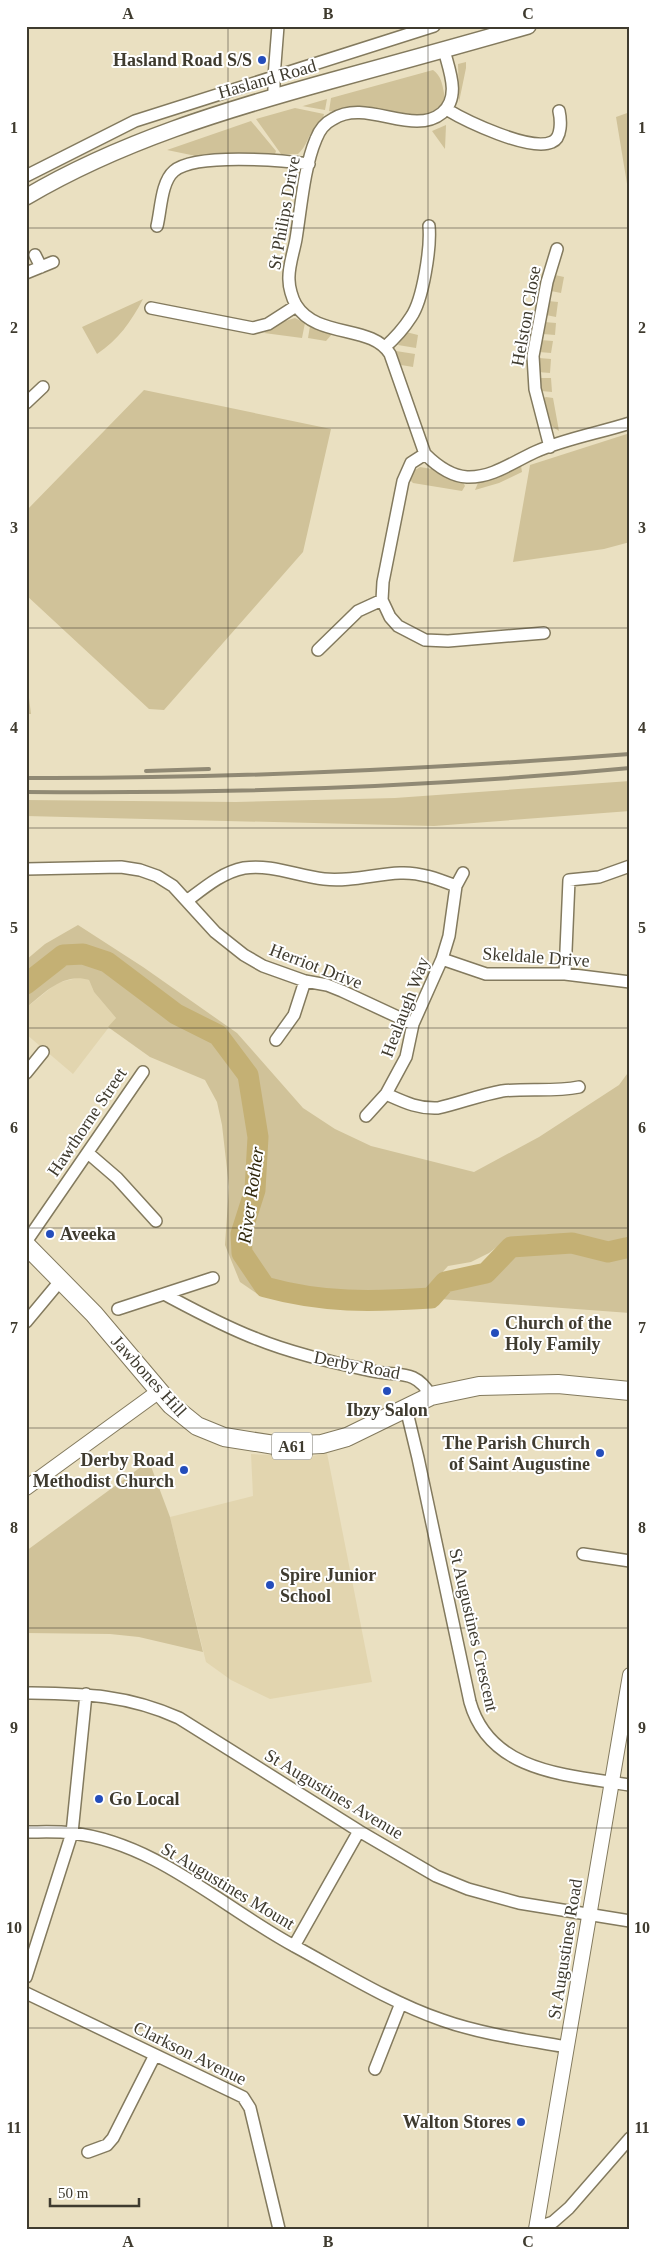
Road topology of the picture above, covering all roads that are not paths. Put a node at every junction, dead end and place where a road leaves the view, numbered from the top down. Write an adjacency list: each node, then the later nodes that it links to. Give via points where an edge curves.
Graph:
1 (278, 26): 6 (street)
2 (434, 26): 6 (street, Hasland Road)
3 (528, 26): 4 (main road, Hasland Road)
4 (503, 30): 5 (main road, Hasland Road)
5 (444, 50): 7 (main road, Hasland Road); 8 (street, via 453,92)
6 (274, 77): 7 (street); 11 (street, Hasland Road, via 135,121)
7 (274, 96): 12 (main road, Hasland Road, via 149,138)
8 (446, 109): 9 (street, via 508,138 542,143 552,142 558,136); 10 (street, St Philips Drive, via 434,119 424,122 362,112 337,116 320,130)
9 (560, 111)
10 (309, 164): 13 (street, via 263,159 187,164 173,171 166,182); 20 (street, St Philips Drive, via 289,279)
11 (26, 176)
12 (26, 197)
13 (163, 219)
14 (429, 226): 22 (street, via 430,240 418,302 412,316)
15 (557, 249): 24 (street, Helston Close, via 546,282 533,365 535,389)
16 (35, 255): 18 (street)
17 (53, 262): 18 (street)
18 (41, 267): 19 (street)
19 (26, 272)
20 (296, 306): 21 (street, via 268,324 253,328 187,309); 22 (street, via 321,326 367,338)
21 (151, 308)
22 (385, 347): 25 (street)
23 (630, 424): 24 (street)
24 (550, 447): 25 (street, via 487,475 466,477 436,465)
25 (425, 454): 26 (street, via 412,463 403,481)
26 (382, 600): 27 (street, via 398,626 425,640 448,641 517,629); 28 (street, via 358,611 332,644)
27 (544, 633)
28 (318, 650)
29 (630, 866): 35 (street, via 599,877 569,880)
30 (26, 869): 33 (street, Herriot Drive, via 121,867 140,870 174,886)
31 (463, 873): 32 (street, Healaugh Way)
32 (456, 886): 33 (street, via 417,873 324,880 256,867 229,873); 34 (street, Healaugh Way, via 449,936)
33 (188, 900): 36 (street, Herriot Drive, via 215,932 244,955 263,966)
34 (442, 959): 35 (street, Skeldale Drive, via 486,974); 38 (street, Healaugh Way)
35 (565, 974): 37 (street, Skeldale Drive)
36 (305, 981): 38 (street, Herriot Drive, via 327,985); 39 (street, via 299,1005 282,1024)
37 (630, 982)
38 (413, 1024): 44 (street, Healaugh Way, via 406,1058)
39 (276, 1040)
40 (43, 1052): 42 (street)
41 (143, 1072): 46 (street, Hawthorne Street)
42 (26, 1073)
43 (579, 1087): 44 (street, via 562,1096 501,1092 438,1108 415,1107)
44 (386, 1094): 45 (street, Healaugh Way)
45 (366, 1116)
46 (88, 1153): 47 (street, via 117,1178); 48 (street, Hawthorne Street)
47 (156, 1221)
48 (26, 1243): 50 (highway, A61)
49 (213, 1278): 51 (street)
50 (61, 1280): 53 (street); 55 (highway, Jawbones Hill / A61)
51 (164, 1294): 52 (street); 56 (street, Derby Road, via 258,1340 376,1372 412,1375 424,1384)
52 (118, 1308)
53 (26, 1322)
54 (630, 1391): 56 (highway, A61, via 523,1383 479,1386)
55 (158, 1392): 57 (highway, Jawbones Hill / A61, via 205,1430 224,1437 281,1446 322,1444 347,1437); 58 (street)
56 (431, 1396): 57 (highway, Jawbones Hill / A61)
57 (406, 1408): 64 (street, St Augustines Crescent, via 470,1702 479,1727 498,1748 531,1766)
58 (26, 1488)
59 (583, 1554): 60 (street)
60 (630, 1561)
61 (630, 1675): 64 (street, St Augustines Road)
62 (26, 1694): 63 (street, St Augustines Avenue)
63 (86, 1694): 67 (street, St Augustines Avenue, via 130,1700 180,1718); 68 (street)
64 (612, 1782): 65 (street, St Augustines Crescent); 69 (street, St Augustines Road)
65 (630, 1786)
66 (26, 1832): 68 (street, St Augustines Mount)
67 (359, 1832): 69 (street, St Augustines Avenue, via 436,1876 468,1889 519,1903); 71 (street)
68 (72, 1833): 71 (street, St Augustines Mount, via 132,1850 166,1866); 72 (street)
69 (590, 1915): 70 (street, St Augustines Avenue); 75 (street, St Augustines Road)
70 (630, 1921)
71 (294, 1946): 74 (street, St Augustines Mount)
72 (26, 1977)
73 (26, 1993): 76 (street, Clarkson Avenue)
74 (401, 2002): 75 (street, St Augustines Mount, via 442,2020); 77 (street)
75 (567, 2047): 80 (street, St Augustines Road)
76 (154, 2054): 79 (street, via 113,2138 108,2145); 81 (street, Clarkson Avenue, via 238,2093 248,2102)
77 (374, 2069)
78 (630, 2138): 80 (street, via 553,2222)
79 (88, 2152)
80 (536, 2228)
81 (279, 2229)

